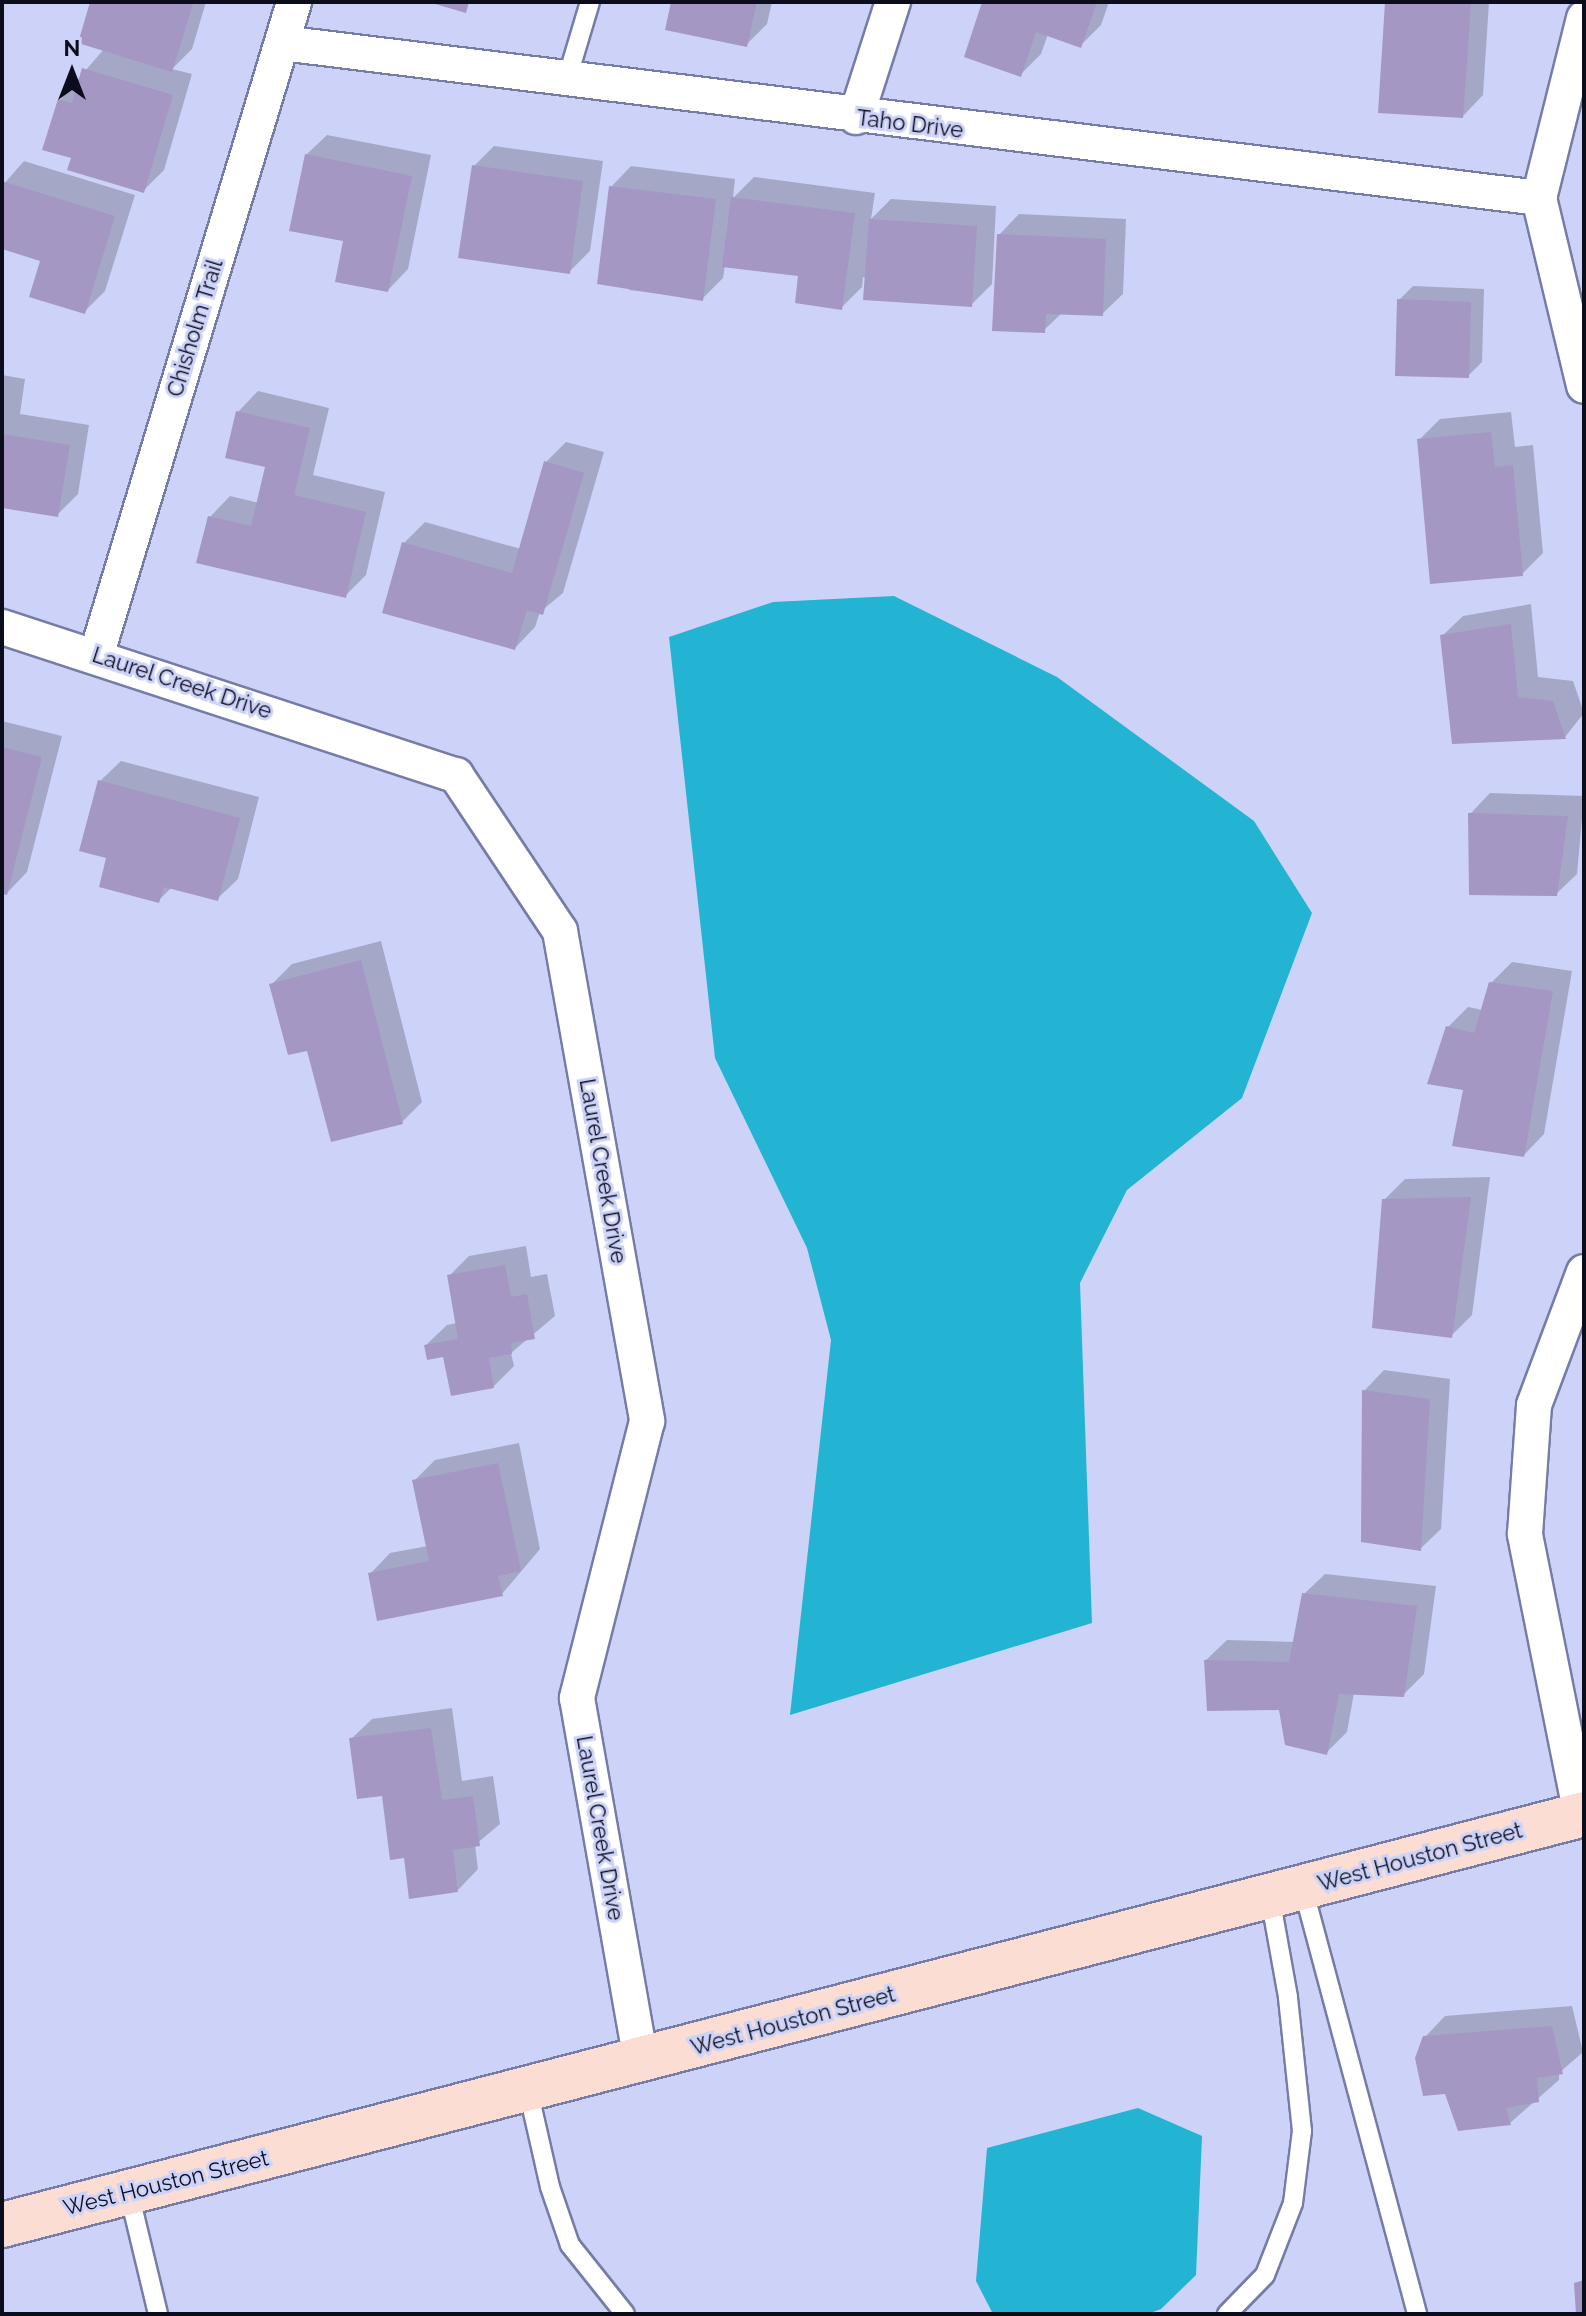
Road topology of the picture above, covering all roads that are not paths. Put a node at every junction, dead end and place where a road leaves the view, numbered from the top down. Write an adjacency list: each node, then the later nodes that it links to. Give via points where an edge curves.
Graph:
1 (294, 2): 5 (street, Chisholm Trail)
2 (590, 2): 6 (lane)
3 (893, 2): 7 (street)
4 (1584, 18): 8 (street)
5 (282, 43): 6 (street, Taho Drive); 11 (street, Chisholm Trail)
6 (567, 79): 7 (street, Taho Drive)
7 (856, 117): 8 (street, Taho Drive)
8 (1539, 198): 9 (street)
9 (1584, 386)
10 (2, 627): 11 (street, Laurel Creek Drive)
11 (97, 653): 15 (street, Laurel Creek Drive, via 456,775 560,931 647,1421 577,1698)
12 (1584, 1272): 13 (street, via 1534,1405 1525,1534)
13 (1582, 1814): 14 (main road, West Houston Street)
14 (1287, 1892): 15 (main road, West Houston Street); 21 (lane, via 1288,1997 1302,2131 1293,2203 1265,2275); 22 (lane)
15 (641, 2061): 16 (main road, West Houston Street)
16 (528, 2090): 17 (main road, West Houston Street); 20 (lane, via 550,2187 570,2245)
17 (129, 2193): 18 (main road, West Houston Street); 19 (lane)
18 (2, 2225)
19 (158, 2314)
20 (625, 2314)
21 (1227, 2314)
22 (1417, 2314)

